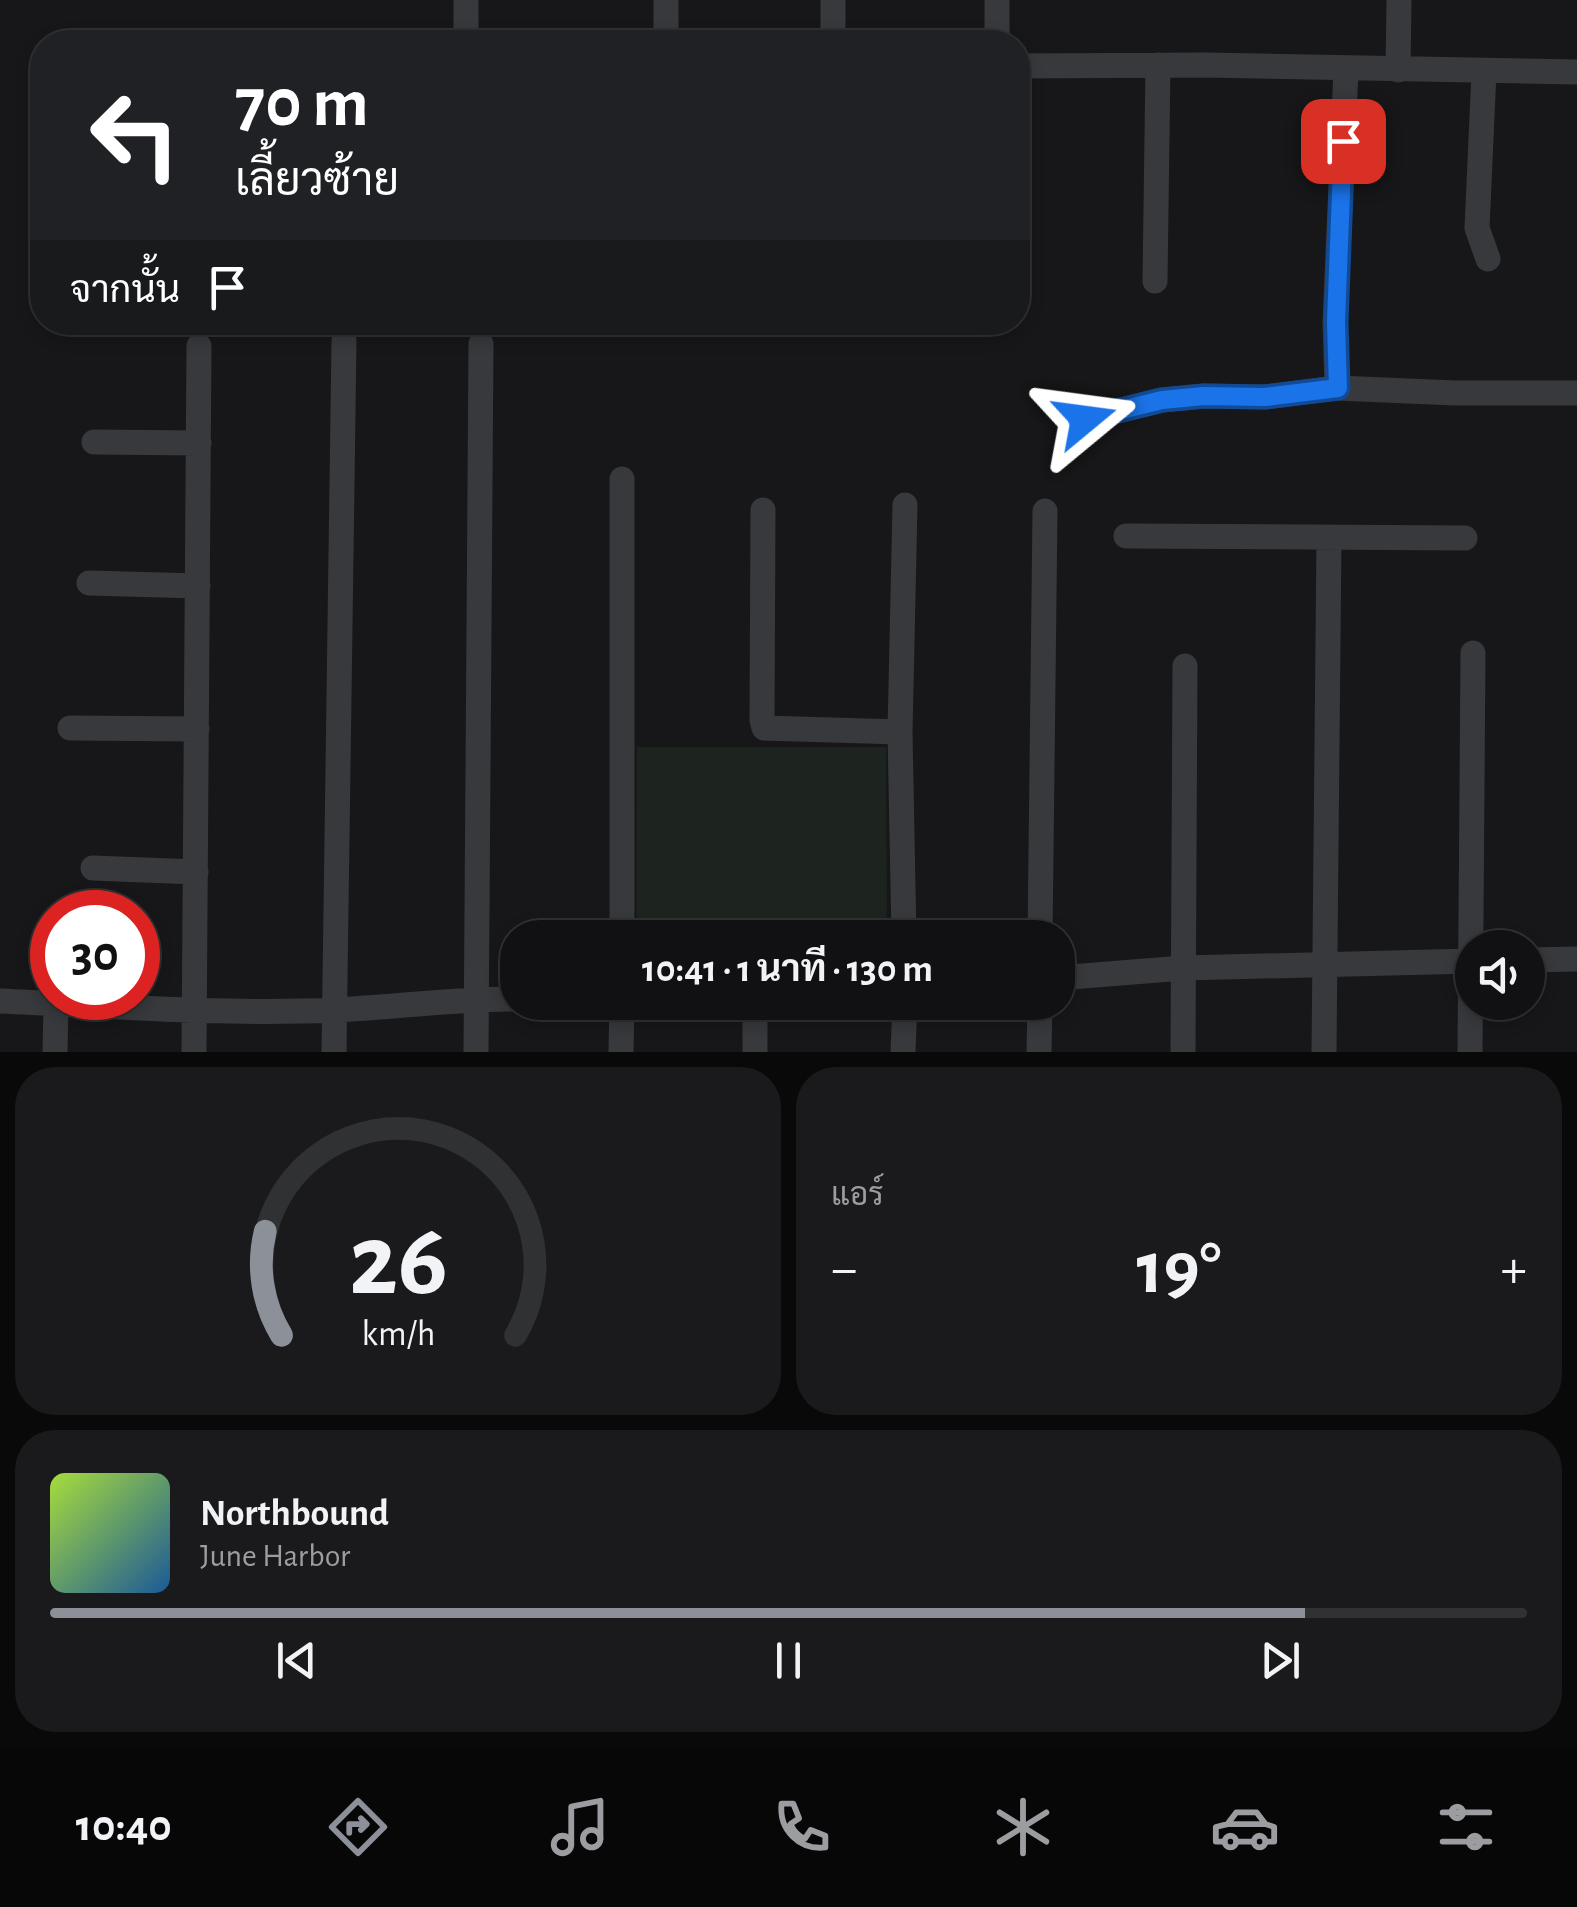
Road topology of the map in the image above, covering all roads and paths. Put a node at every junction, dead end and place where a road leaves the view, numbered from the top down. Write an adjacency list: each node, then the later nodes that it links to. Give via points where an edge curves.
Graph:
1 (466, 0): 6 (street)
2 (666, 0): 7 (street)
3 (833, 0): 8 (street)
4 (998, 0): 9 (street)
5 (1399, 0): 13 (street)
6 (466, 30)
7 (666, 30)
8 (833, 30)
9 (997, 30)
10 (1158, 65): 11 (street); 12 (street); 17 (street)
11 (1030, 66)
12 (1346, 69): 13 (street); 21 (street)
13 (1398, 70): 14 (street)
14 (1484, 72): 15 (street); 16 (street, via 1477,228)
15 (1577, 72)
16 (1488, 259)
17 (1155, 281)
18 (344, 341): 57 (street)
19 (482, 344): 52 (street)
20 (200, 346): 25 (street)
21 (1338, 388): 22 (street); 23 (street, via 1162,400)
22 (1577, 393)
23 (1085, 419)
24 (94, 442): 25 (street)
25 (199, 444): 34 (street)
26 (622, 480): 42 (street)
27 (905, 504): 39 (street)
28 (763, 510): 39 (street, via 764,728)
29 (1045, 511): 44 (street)
30 (1126, 536): 31 (street)
31 (1329, 538): 32 (street); 49 (street)
32 (1465, 538)
33 (89, 584): 34 (street)
34 (198, 586): 38 (street)
35 (1473, 654): 45 (street)
36 (1185, 666): 50 (street)
37 (70, 728): 38 (street)
38 (197, 729): 41 (street)
39 (900, 732): 43 (street)
40 (92, 868): 41 (street)
41 (196, 872): 58 (street)
42 (622, 920)
43 (904, 920)
44 (1040, 920)
45 (1472, 930)
46 (1577, 959): 47 (street)
47 (1545, 960)
48 (1455, 962): 49 (street)
49 (1326, 966): 50 (street); 74 (street)
50 (1183, 968): 51 (street); 73 (street)
51 (1075, 977)
52 (477, 999): 53 (street); 57 (street); 68 (street)
53 (500, 999)
54 (0, 1001): 55 (street)
55 (30, 1003)
56 (160, 1009): 58 (street)
57 (334, 1010): 58 (street); 67 (street)
58 (195, 1011): 66 (street)
59 (56, 1020): 65 (street)
60 (622, 1020): 69 (street)
61 (755, 1020): 70 (street)
62 (904, 1020): 71 (street)
63 (1040, 1020): 72 (street)
64 (1471, 1020): 75 (street)
65 (55, 1052)
66 (194, 1052)
67 (334, 1052)
68 (476, 1052)
69 (621, 1052)
70 (755, 1052)
71 (903, 1052)
72 (1039, 1052)
73 (1183, 1052)
74 (1324, 1052)
75 (1470, 1052)

